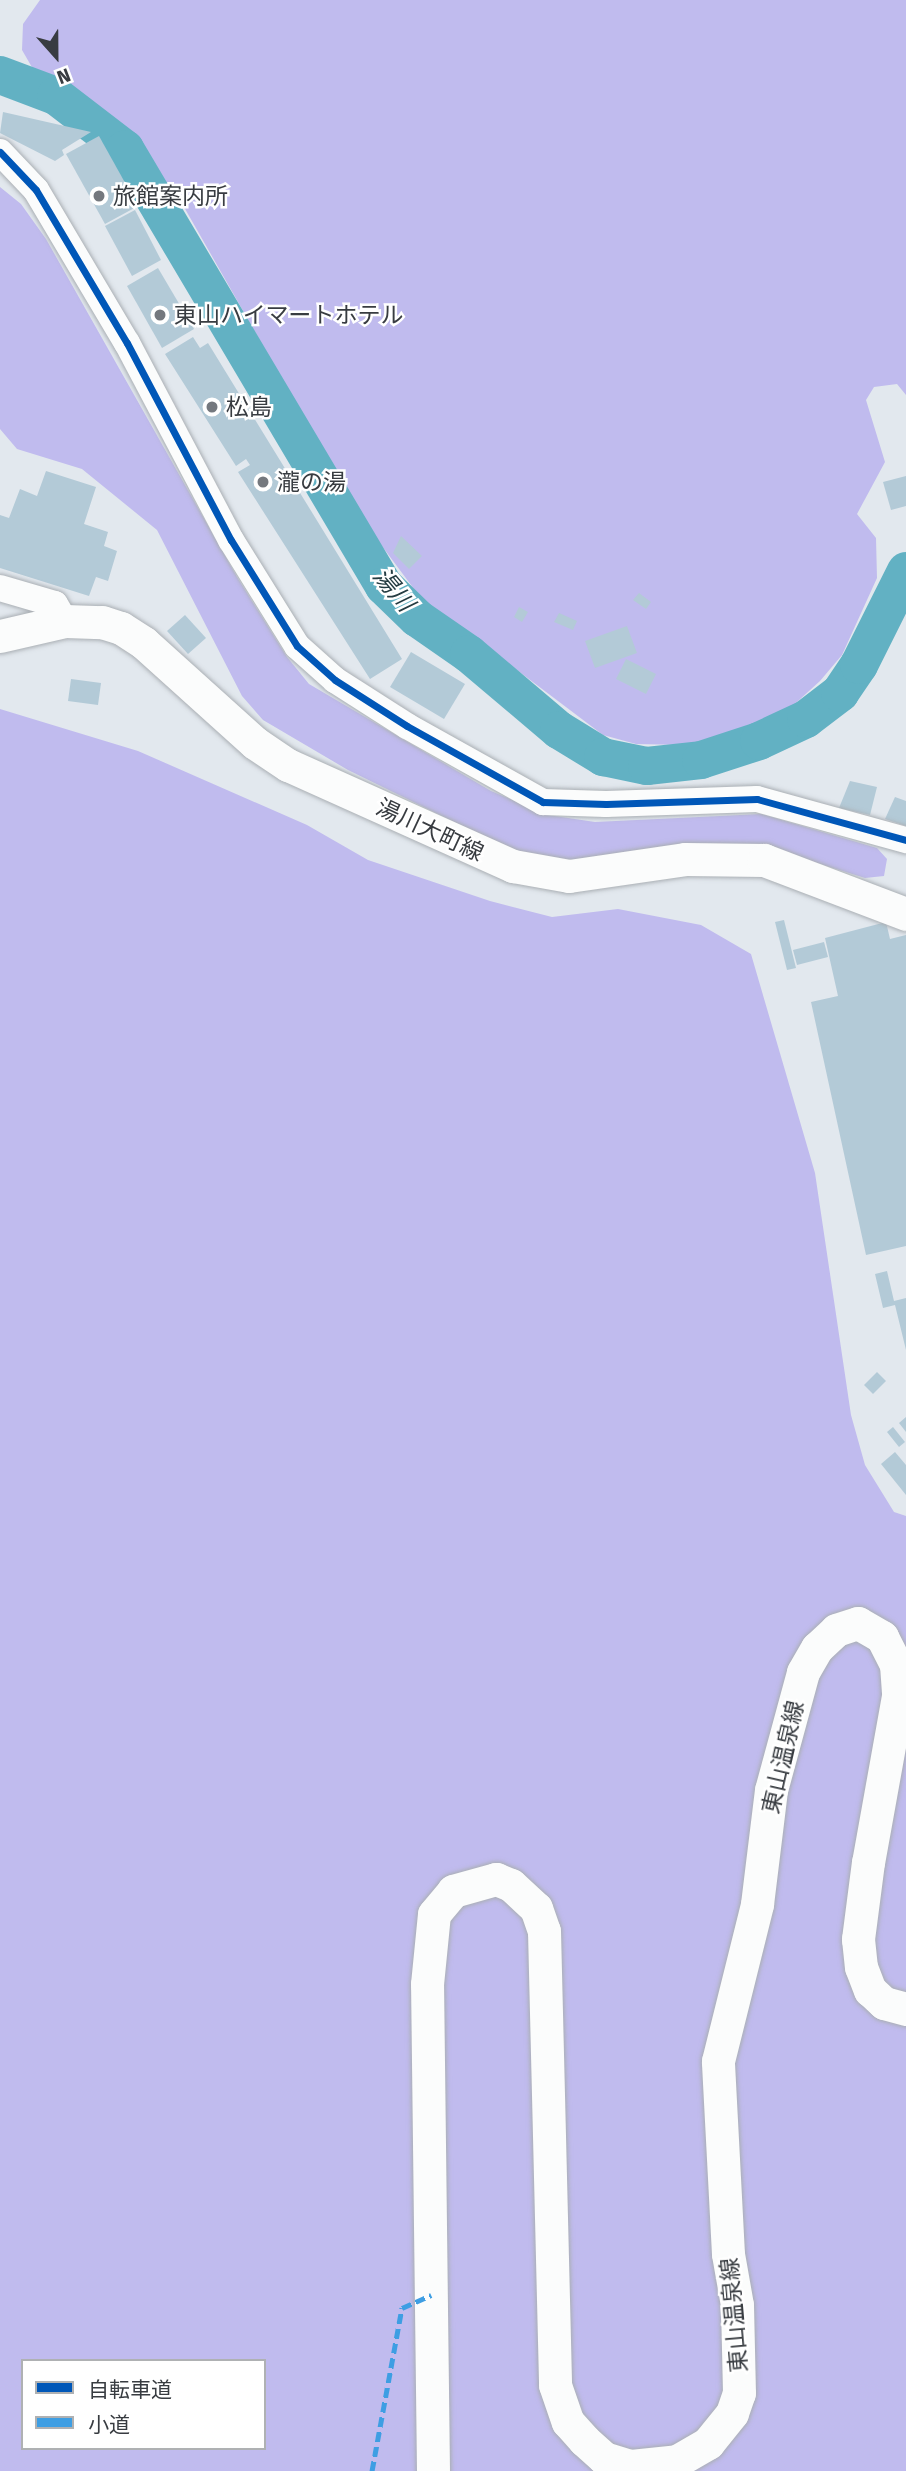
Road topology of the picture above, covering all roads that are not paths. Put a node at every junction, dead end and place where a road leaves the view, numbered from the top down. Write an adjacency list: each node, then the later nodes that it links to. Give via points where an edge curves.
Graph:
1 (0, 152): 5 (street, via 36,190 127,343 232,540 297,646 335,680 543,802 757,799)
2 (0, 588): 3 (street, via 55,604)
3 (65, 621): 4 (main road, 湯川大町線); 6 (main road, 湯川大町線, via 102,622 121,628 255,743 288,765 513,866 569,876 685,859 764,860)
4 (0, 636)
5 (906, 840)
6 (906, 914)
7 (906, 2009): 8 (main road, 東山温泉線, via 884,2003 870,1990 861,1967 858,1939 868,1862 898,1696 896,1664 882,1637 858,1623 836,1630 817,1648 803,1672 771,1790 757,1904 718,2062 728,2254 737,2305 739,2393 732,2413 708,2443 677,2460 631,2466 604,2458 584,2440 568,2422 555,2385 544,1931 536,1908 511,1885 496,1879 453,1891 434,1914 427,1984)
8 (433, 2471)

